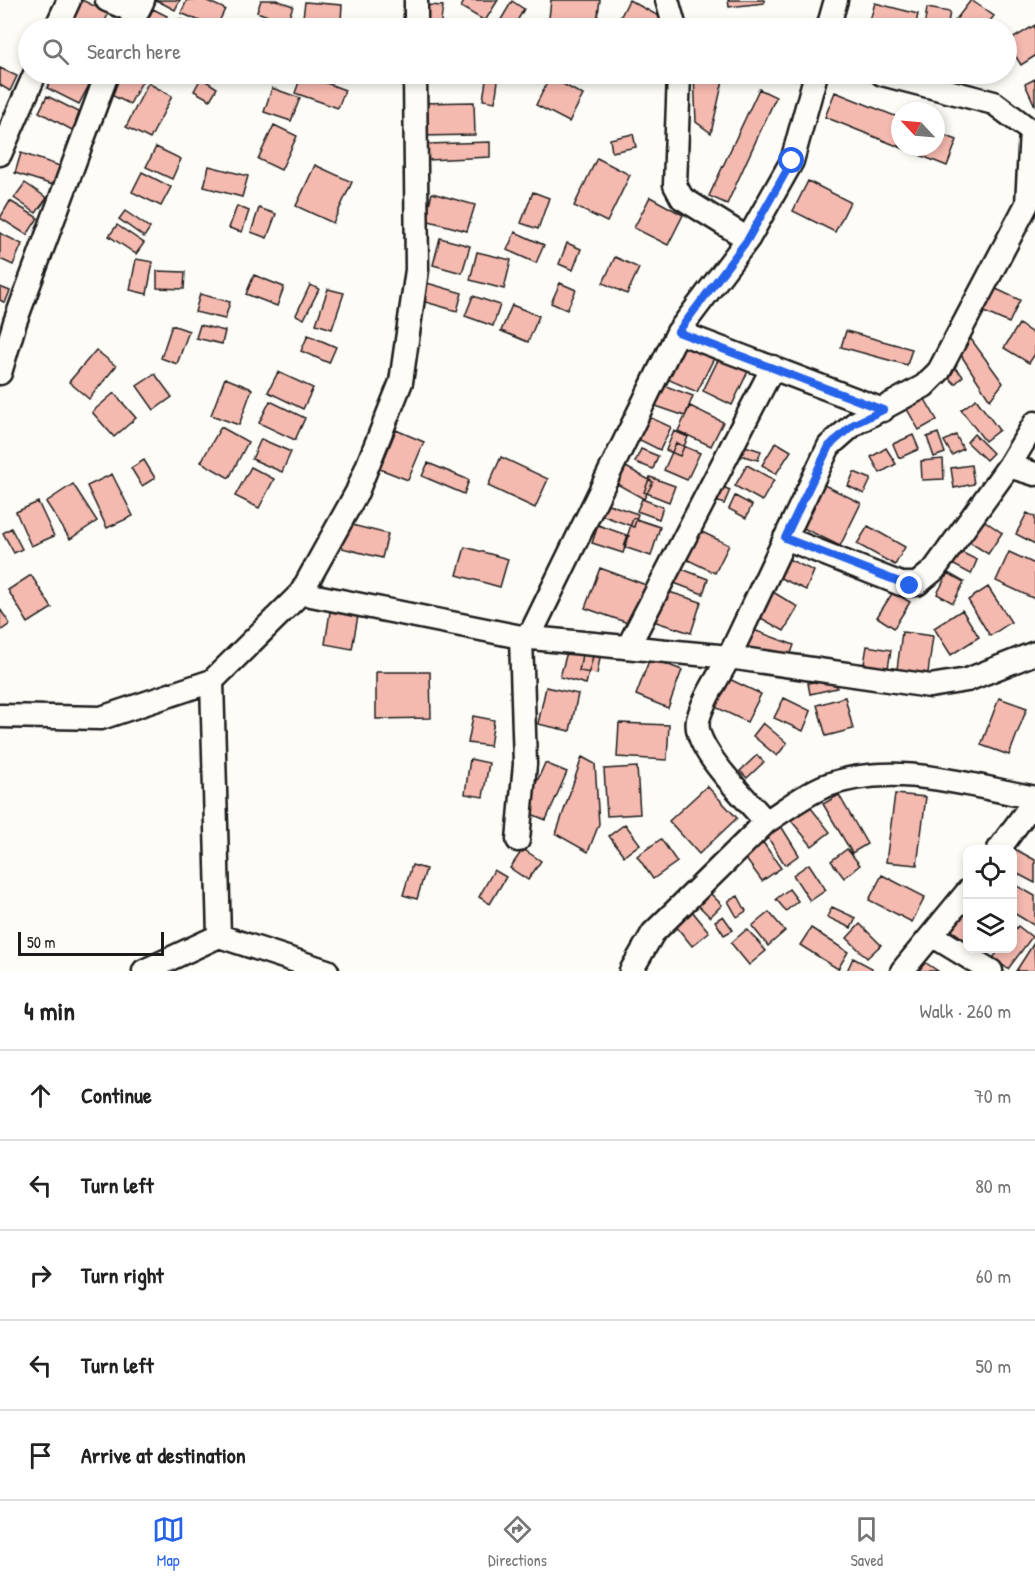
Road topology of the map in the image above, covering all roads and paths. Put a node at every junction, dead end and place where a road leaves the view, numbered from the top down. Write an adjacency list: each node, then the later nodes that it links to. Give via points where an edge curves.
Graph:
1 (69, 0): 7 (street)
2 (107, 0): 6 (street)
3 (416, 0): 8 (street)
4 (667, 0): 9 (street)
5 (836, 0): 10 (street)
6 (136, 14)
7 (61, 18)
8 (416, 18)
9 (672, 18)
10 (831, 18)
11 (31, 84): 17 (street)
12 (103, 84): 21 (street, via 15,322)
13 (415, 84): 27 (street, via 417,270 401,382 357,492)
14 (679, 84): 18 (street, via 675,185 682,198)
15 (813, 84): 18 (street, via 792,161)
16 (921, 84): 22 (street, via 994,103 1031,131 1027,204 933,380)
17 (0, 154)
18 (748, 239): 19 (street)
19 (678, 332): 20 (street); 28 (street, via 536,627)
20 (773, 368): 22 (street); 29 (street)
21 (0, 373)
22 (883, 410): 26 (street, via 854,424 829,446)
23 (1035, 423): 24 (street)
24 (1009, 466): 25 (street); 26 (street, via 934,570 917,584 902,584)
25 (1035, 474)
26 (785, 538): 31 (street)
27 (301, 592): 28 (street); 32 (street)
28 (521, 637): 29 (street); 36 (street, via 525,764)
29 (628, 647): 31 (street)
30 (1035, 653): 31 (street, via 967,680 930,686)
31 (729, 657): 35 (street, via 698,720 698,732 708,753)
32 (212, 681): 33 (street, via 100,718); 40 (street)
33 (0, 716)
34 (1035, 799): 35 (street, via 910,774 881,774 824,786); 37 (street)
35 (766, 822): 43 (street, via 653,933)
36 (518, 840)
37 (1002, 845)
38 (963, 897): 39 (street)
39 (932, 935): 44 (street); 45 (street)
40 (219, 936): 41 (street); 42 (street)
41 (144, 971)
42 (327, 971)
43 (631, 971)
44 (902, 971)
45 (991, 971)

